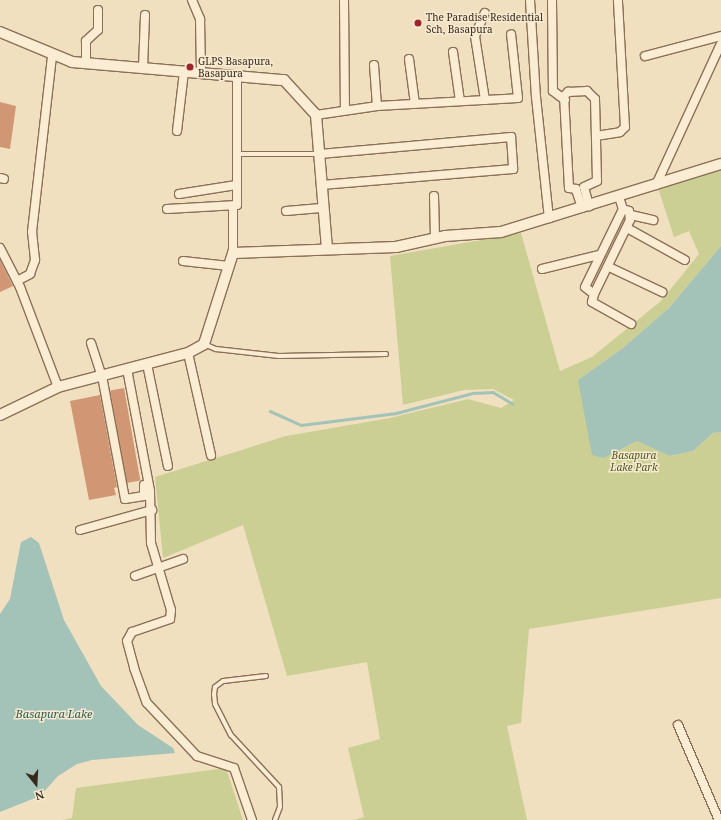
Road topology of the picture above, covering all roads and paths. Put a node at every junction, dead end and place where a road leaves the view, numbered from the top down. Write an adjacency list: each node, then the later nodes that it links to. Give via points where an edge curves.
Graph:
1 (192, 0): 21 (street, via 200,19)
2 (344, 0): 28 (street)
3 (530, 0): 49 (street, via 536,97)
4 (552, 0): 24 (street, via 553,90)
5 (618, 0): 31 (street, via 625,127 620,132)
6 (98, 10): 17 (street, via 98,30 86,40)
7 (485, 13): 23 (street, via 475,36)
8 (145, 15): 19 (street)
9 (0, 32): 14 (street)
10 (511, 34): 23 (street, via 518,98)
11 (721, 36): 15 (street)
12 (721, 44): 37 (street)
13 (453, 52): 25 (street)
14 (52, 56): 17 (street); 62 (street, via 32,232 36,260 30,274)
15 (645, 56)
16 (409, 59): 26 (street)
17 (86, 63): 19 (street)
18 (374, 65): 27 (street)
19 (143, 68): 20 (street)
20 (184, 71): 21 (street); 30 (street)
21 (201, 73): 22 (street)
22 (237, 76): 29 (street, via 284,80); 32 (street)
23 (485, 100): 25 (street)
24 (565, 100): 31 (street, via 568,92 584,90 591,93 595,99); 38 (street, via 569,188)
25 (460, 101): 26 (street)
26 (414, 104): 27 (street)
27 (377, 106): 28 (street)
28 (345, 110): 29 (street)
29 (316, 115): 33 (street)
30 (177, 131)
31 (596, 136): 38 (street, via 597,181)
32 (236, 154): 33 (lane); 35 (street)
33 (320, 154): 36 (street); 36 (street, via 511,137 514,169)
34 (721, 164): 37 (street)
35 (236, 184): 39 (street); 42 (street, via 238,201)
36 (322, 184): 44 (street)
37 (656, 185): 41 (street)
38 (580, 188): 43 (street)
39 (178, 194)
40 (434, 196): 52 (street)
41 (619, 197): 43 (street); 46 (street)
42 (233, 206): 45 (street); 55 (street)
43 (585, 207): 49 (street)
44 (324, 208): 47 (street); 54 (street)
45 (167, 209)
46 (623, 209): 48 (street); 56 (street)
47 (286, 211)
48 (631, 215): 50 (street); 51 (street)
49 (549, 218): 52 (street, via 502,232)
50 (653, 220)
51 (627, 228): 57 (street); 60 (street)
52 (435, 238): 54 (street, via 396,247)
53 (0, 248): 62 (street)
54 (327, 249): 55 (street)
55 (233, 253): 59 (street)
56 (600, 255): 61 (street); 64 (street, via 585,287)
57 (685, 260)
58 (183, 261): 59 (street)
59 (229, 266): 67 (street)
60 (609, 267): 63 (street); 64 (street)
61 (542, 269)
62 (17, 281): 73 (street)
63 (662, 292)
64 (594, 294): 65 (street, via 592,302)
65 (631, 324)
66 (91, 344): 72 (street)
67 (204, 344): 68 (street); 69 (lane, via 216,349 278,356)
68 (188, 354): 70 (street); 75 (street)
69 (386, 354)
70 (147, 364): 71 (street); 76 (street)
71 (125, 370): 72 (street); 72 (street, via 145,494 142,497 127,500 124,498); 77 (street)
72 (102, 376): 73 (street)
73 (58, 387): 74 (street)
74 (0, 416)
75 (211, 455)
76 (168, 466)
77 (152, 510): 78 (street); 80 (street, via 151,543)
78 (80, 530)
79 (183, 559): 80 (street)
80 (158, 568): 81 (street); 84 (street, via 171,610 170,619 132,632 127,641 147,703 197,756 234,768)
81 (135, 576)
82 (266, 676): 85 (lane, via 231,679 215,687 214,694 215,704 231,735 279,787 280,807)
83 (678, 726): 86 (street)
84 (252, 820)
85 (275, 820)
86 (719, 820)

